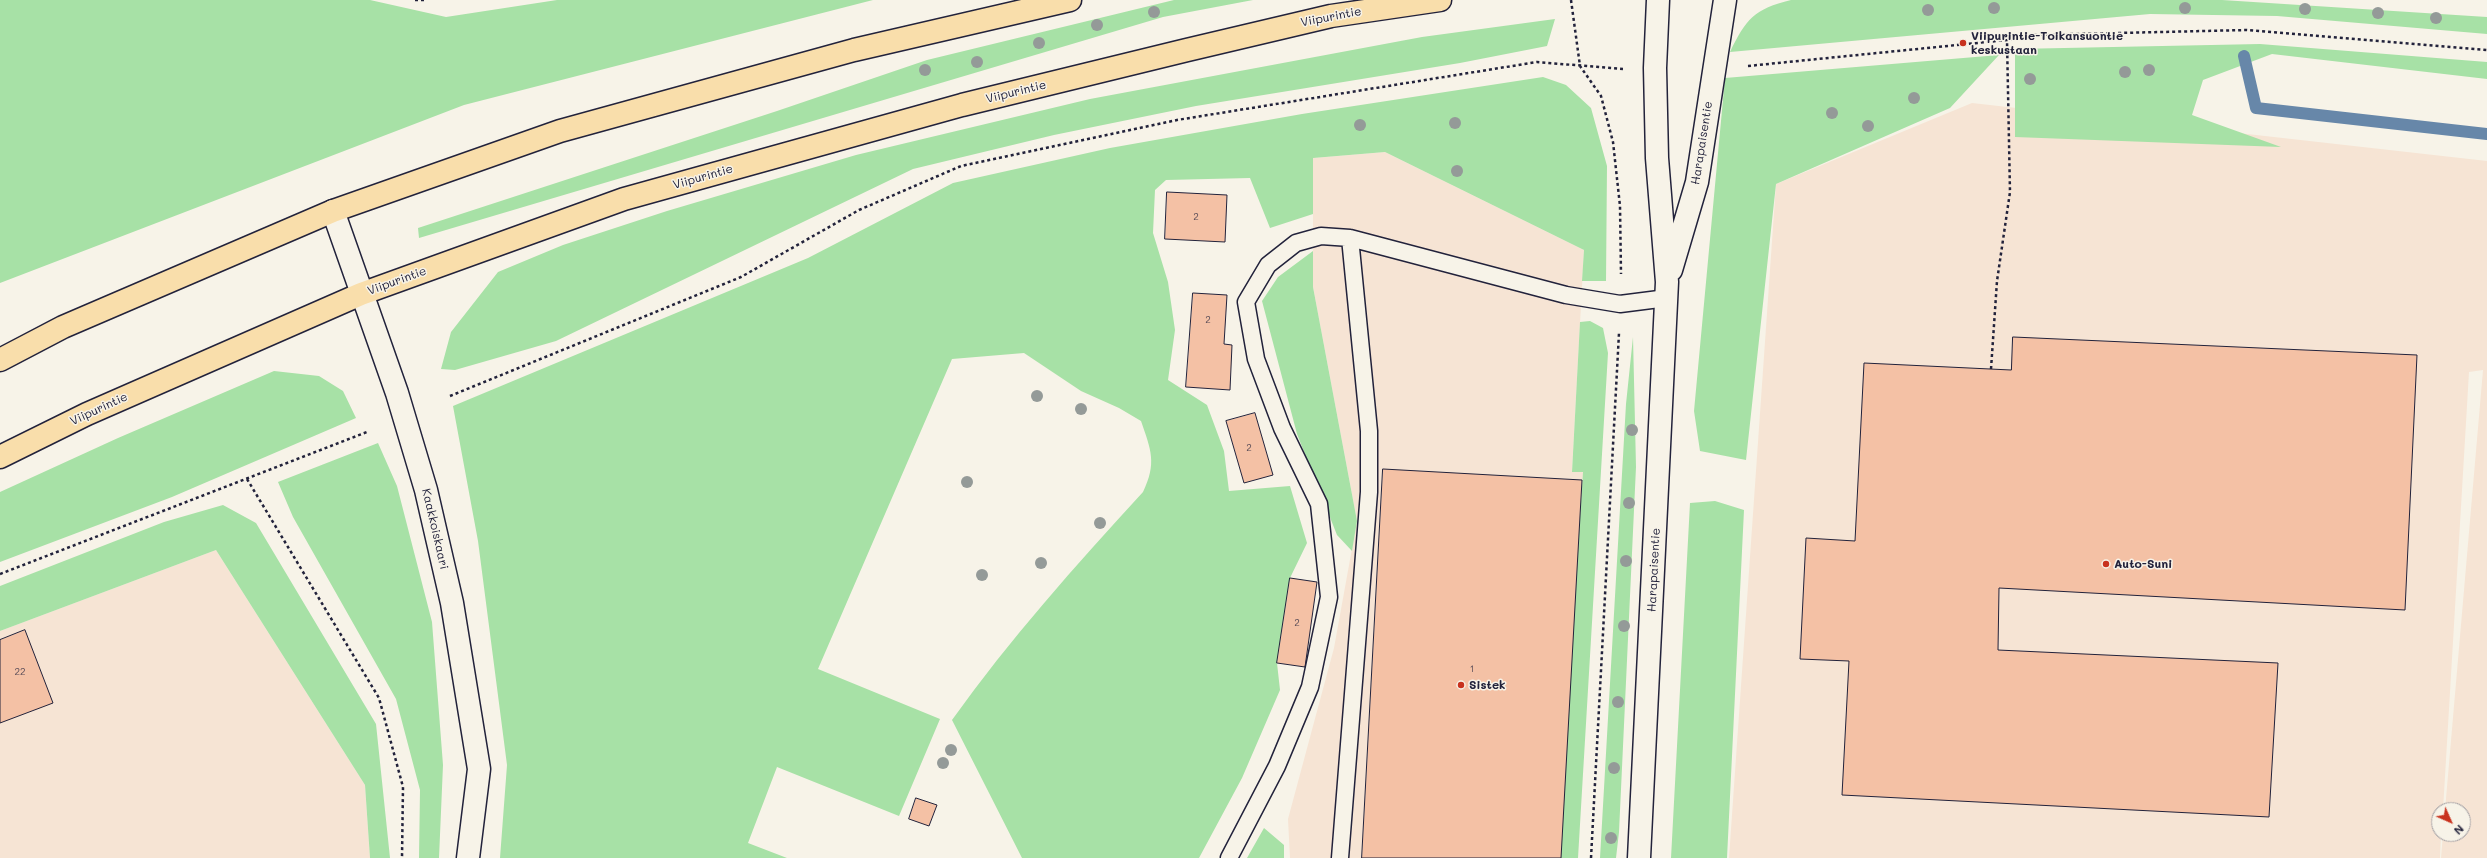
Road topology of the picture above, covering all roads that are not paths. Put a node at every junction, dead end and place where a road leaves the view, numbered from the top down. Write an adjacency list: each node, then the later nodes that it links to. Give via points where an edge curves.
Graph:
1 (1070, 0): 5 (main road, via 854,50 560,131)
2 (1440, 0): 8 (main road, Viipurintie, via 1331,16 962,105 624,199)
3 (1658, 0): 7 (main road, Harapaisentie, via 1655,68 1657,158)
4 (1724, 0): 7 (main road, Harapaisentie, via 1697,182)
5 (333, 211): 8 (main road, Kaakkoiskaari); 9 (main road, via 62,327)
6 (1350, 238): 7 (lane, via 1566,295 1620,304); 12 (lane, via 1321,236 1296,243 1268,265 1246,302 1256,359 1282,428 1319,504 1329,597 1310,687 1277,766); 13 (lane, via 1369,432 1369,492)
7 (1667, 290): 14 (main road, Harapaisentie)
8 (361, 294): 10 (main road, Viipurintie, via 87,414); 11 (main road, Kaakkoiskaari, via 397,393 426,490 452,603 479,769)
9 (0, 360)
10 (0, 457)
11 (468, 858)
12 (1229, 858)
13 (1340, 858)
14 (1639, 858)

